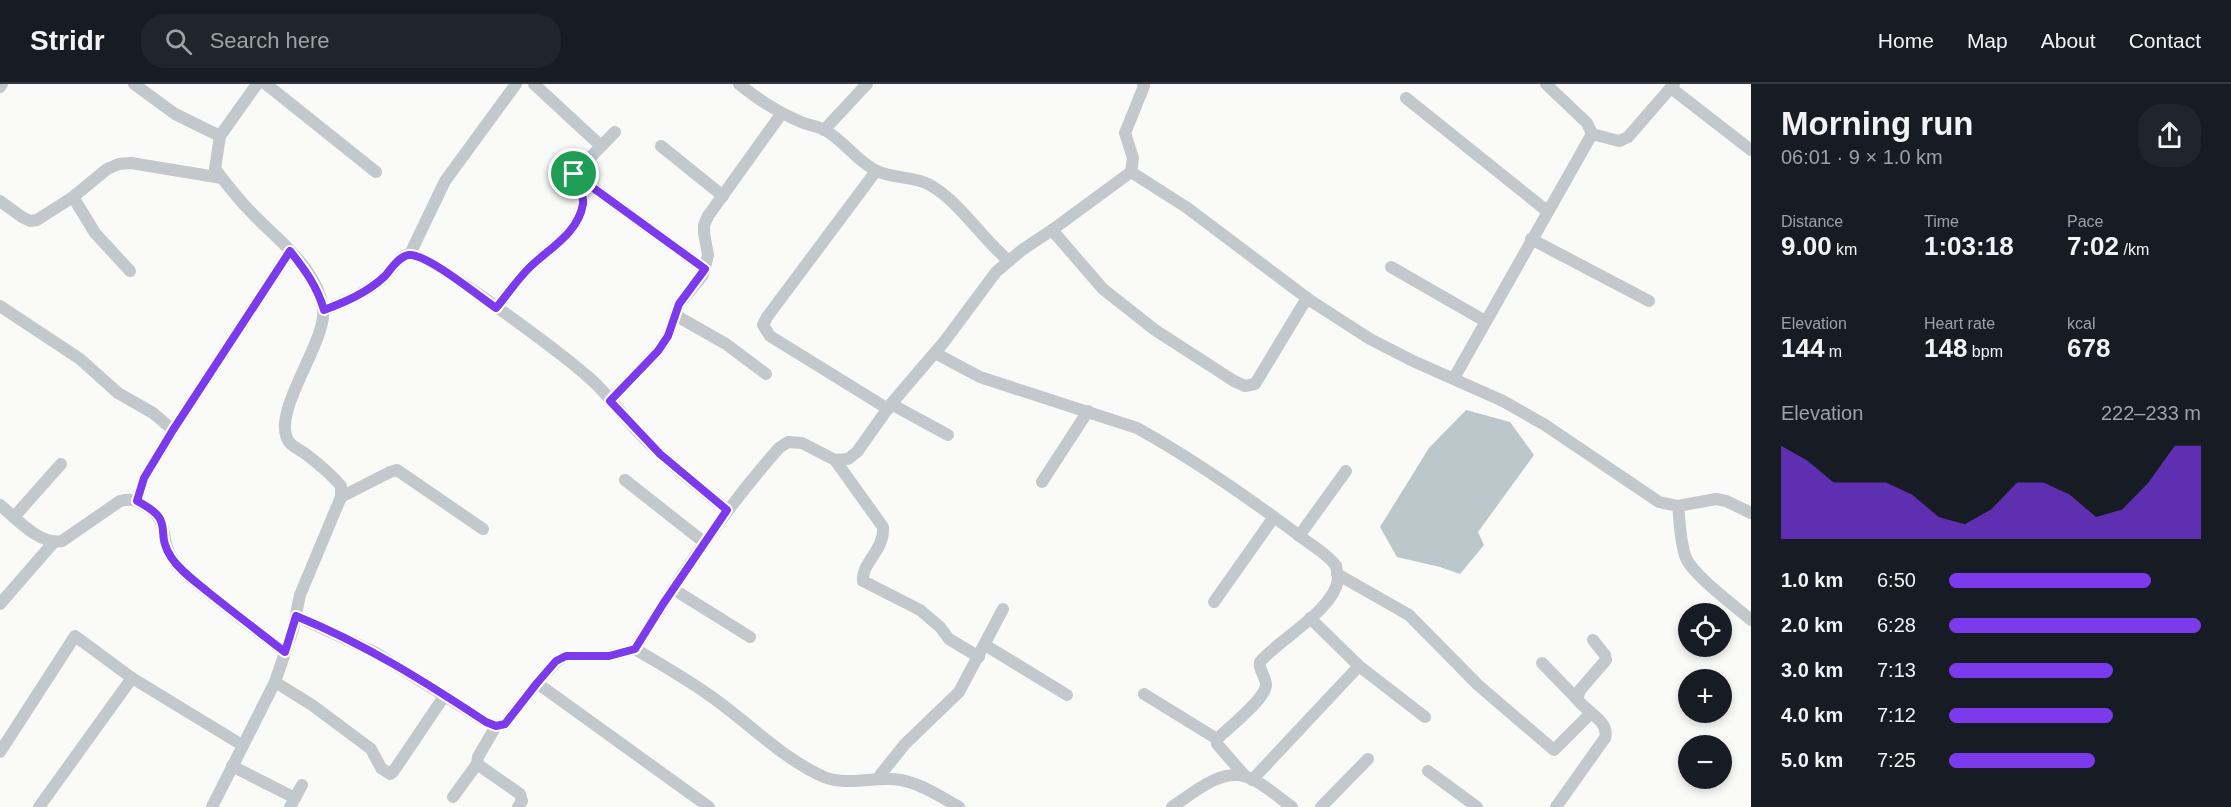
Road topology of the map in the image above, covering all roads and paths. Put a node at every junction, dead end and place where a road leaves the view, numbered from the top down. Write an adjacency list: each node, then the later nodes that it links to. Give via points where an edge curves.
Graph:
1 (134, 84): 16 (street, via 175,114)
2 (257, 84): 16 (street)
3 (266, 84): 22 (street)
4 (516, 84): 32 (street, via 445,181)
5 (534, 84): 17 (street)
6 (739, 84): 12 (street)
7 (867, 84): 13 (street)
8 (1143, 84): 21 (street, via 1125,133 1133,158)
9 (1546, 84): 15 (street, via 1587,123)
10 (1673, 86): 15 (street, via 1628,137 1619,141); 19 (street)
11 (1406, 98): 28 (street)
12 (782, 113): 13 (street); 25 (street)
13 (824, 130): 20 (street)
14 (615, 132): 17 (street)
15 (1592, 134): 28 (street)
16 (220, 136): 24 (street, via 214,169)
17 (601, 146): 23 (street)
18 (661, 146): 25 (street)
19 (1751, 150)
20 (876, 171): 33 (street, via 918,180 938,190); 48 (street, via 764,325 770,336)
21 (1131, 171): 29 (street); 37 (street)
22 (376, 172)
23 (574, 174): 35 (street); 40 (street, via 583,205 574,226 529,268)
24 (222, 178): 26 (street, via 119,164); 31 (street)
25 (723, 196): 35 (street, via 704,225 708,255)
26 (73, 197): 27 (street, via 30,221); 36 (street, via 94,233)
27 (0, 201)
28 (1547, 210): 30 (street)
29 (1052, 230): 33 (street); 37 (street, via 1102,290 1155,330 1245,386 1255,384)
30 (1531, 239): 38 (street); 43 (street)
31 (290, 251): 41 (street, via 310,276); 50 (street)
32 (410, 254): 40 (street, via 432,264); 41 (street, via 365,291)
33 (1009, 261): 44 (street, via 996,272)
34 (1391, 267): 43 (street)
35 (705, 269): 42 (street)
36 (130, 270)
37 (1307, 298): 46 (street, via 1370,339)
38 (1649, 301)
39 (0, 306): 50 (street)
40 (496, 308): 47 (street, via 588,376)
41 (324, 310): 57 (street, via 320,331 291,399 285,433 290,442 336,479)
42 (675, 315): 45 (street, via 726,344); 47 (street, via 658,351)
43 (1485, 321): 46 (street)
44 (935, 353): 48 (street); 49 (street, via 980,377)
45 (766, 374)
46 (1454, 378): 60 (street, via 1545,425 1659,502)
47 (610, 401): 61 (street, via 660,454)
48 (890, 406): 51 (street); 52 (street, via 857,452 848,459)
49 (1088, 411): 56 (street); 64 (street, via 1159,440)
50 (173, 430): 58 (street, via 144,478)
51 (948, 435)
52 (835, 460): 61 (street, via 802,443 783,444); 82 (street, via 883,527 884,536 863,581 920,610 949,639)
53 (61, 464): 63 (street)
54 (1346, 471): 66 (street)
55 (625, 480): 68 (street)
56 (1041, 482)
57 (341, 497): 65 (street, via 397,470); 74 (street, via 300,595)
58 (137, 501): 67 (street, via 120,501 62,542); 81 (street, via 159,517 165,546 176,565)
59 (0, 505): 63 (street)
60 (1678, 506): 62 (street, via 1716,499); 76 (street, via 1687,561)
61 (727, 510): 68 (street)
62 (1751, 513)
63 (14, 517): 67 (street)
64 (1274, 517): 66 (street); 71 (street)
65 (483, 530)
66 (1299, 536): 69 (street, via 1323,554)
67 (53, 543): 72 (street)
68 (705, 543): 70 (street)
69 (1338, 574): 75 (street, via 1331,596); 92 (street, via 1409,615 1478,685 1554,750)
70 (673, 589): 77 (street); 80 (street)
71 (1214, 602)
72 (0, 604)
73 (1003, 609): 79 (street)
74 (296, 616): 81 (street); 89 (street, via 376,653)
75 (1310, 618): 84 (street); 95 (street, via 1260,662 1266,688)
76 (1751, 620)
77 (750, 637)
78 (1593, 640): 91 (street, via 1606,660)
79 (985, 645): 82 (street); 90 (street)
80 (635, 649): 87 (street, via 609,656 566,656 556,661); 102 (street, via 709,694 797,762 835,780)
81 (285, 652): 86 (street)
82 (979, 657): 102 (street, via 959,692 905,744)
83 (1542, 663): 91 (street)
84 (1359, 666): 93 (street); 103 (street)
85 (132, 678): 96 (street); 97 (street, via 75,636); 107 (street)
86 (275, 682): 89 (street, via 371,749 381,768 390,774); 96 (street)
87 (537, 683): 94 (street, via 505,724); 110 (street)
88 (1144, 694): 95 (street)
89 (445, 695): 94 (street)
90 (1067, 695)
91 (1577, 699): 92 (street)
92 (1591, 713): 116 (street, via 1605,726 1605,738)
93 (1425, 717)
94 (496, 726): 99 (street)
95 (1217, 739): 103 (street, via 1217,744)
96 (242, 746): 100 (street)
97 (0, 752)
98 (1368, 759): 114 (street)
99 (477, 764): 105 (street); 109 (street, via 520,794)
100 (232, 766): 106 (street); 108 (street)
101 (1428, 771): 115 (street)
102 (877, 778): 111 (street, via 911,783)
103 (1248, 778): 112 (street, via 1219,777); 113 (street)
104 (302, 785): 106 (street)
105 (453, 797)
106 (292, 803)
107 (39, 807)
108 (212, 807)
109 (519, 807)
110 (709, 807)
111 (959, 807)
112 (1172, 807)
113 (1292, 807)
114 (1321, 807)
115 (1477, 807)
116 (1556, 807)

